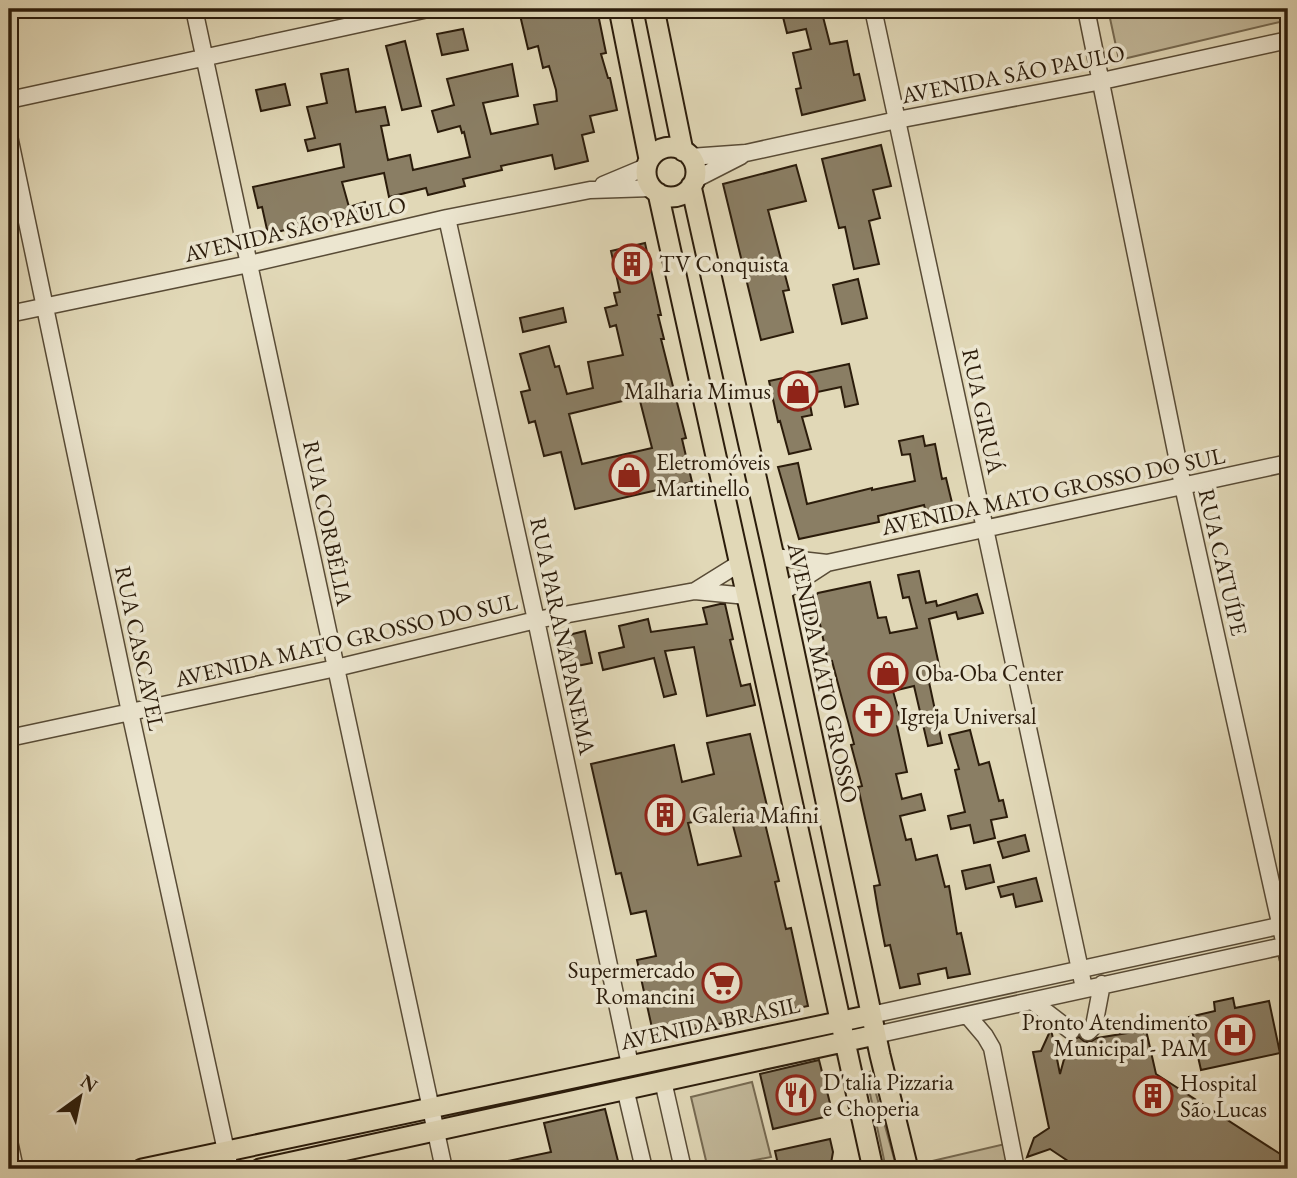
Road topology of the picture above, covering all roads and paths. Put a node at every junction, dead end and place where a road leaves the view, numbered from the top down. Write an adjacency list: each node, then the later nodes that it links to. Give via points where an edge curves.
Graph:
1 (194, 9): 9 (street, RUA CORBÉLIA)
2 (428, 9): 7 (street)
3 (619, 9): 16 (main road)
4 (653, 9): 15 (main road)
5 (873, 9): 12 (street, RUA GIRUÁ)
6 (1086, 9): 10 (street, RUA CATUÍPE)
7 (401, 11): 9 (street)
8 (1288, 40): 10 (street, AVENIDA SÃO PAULO)
9 (205, 58): 11 (street); 21 (street, RUA CORBÉLIA)
10 (1102, 81): 12 (street, AVENIDA SÃO PAULO); 25 (street, RUA CATUÍPE)
11 (9, 100)
12 (897, 120): 14 (street, AVENIDA SÃO PAULO); 26 (street, RUA GIRUÁ)
13 (9, 136): 22 (street, RUA CASCAVEL)
14 (746, 153): 15 (street, AVENIDA SÃO PAULO); 17 (street, AVENIDA SÃO PAULO)
15 (687, 154): 16 (main road, via 664,148); 17 (main road, via 696,172)
16 (648, 163): 18 (street, AVENIDA SÃO PAULO); 19 (main road, via 646,177)
17 (692, 183): 19 (main road, via 679,195); 27 (main road, AVENIDA MATO GROSSO)
18 (590, 190): 19 (street, AVENIDA SÃO PAULO); 20 (street, AVENIDA SÃO PAULO)
19 (655, 190): 29 (main road)
20 (447, 218): 21 (street, AVENIDA SÃO PAULO); 33 (street, RUA PARANAPANEMA)
21 (249, 264): 22 (street, AVENIDA SÃO PAULO); 34 (street, RUA CORBÉLIA)
22 (46, 306): 23 (street, AVENIDA SÃO PAULO); 35 (street, RUA CASCAVEL)
23 (9, 314)
24 (1288, 464): 25 (street, AVENIDA MATO GROSSO DO SUL)
25 (1183, 486): 26 (street, AVENIDA MATO GROSSO DO SUL); 37 (street, RUA CATUÍPE)
26 (986, 530): 28 (street, AVENIDA MATO GROSSO DO SUL); 39 (street, RUA GIRUÁ)
27 (774, 557): 28 (street); 31 (main road, AVENIDA MATO GROSSO)
28 (827, 562): 31 (street)
29 (740, 563): 30 (street); 32 (main road)
30 (695, 591): 32 (street); 33 (street, AVENIDA MATO GROSSO DO SUL)
31 (781, 593): 43 (main road, AVENIDA MATO GROSSO)
32 (747, 596): 45 (main road)
33 (536, 620): 34 (street, AVENIDA MATO GROSSO DO SUL); 50 (street, RUA PARANAPANEMA)
34 (336, 668): 35 (street, AVENIDA MATO GROSSO DO SUL); 53 (street, RUA CORBÉLIA)
35 (130, 712): 36 (street, AVENIDA MATO GROSSO DO SUL); 56 (street, RUA CASCAVEL)
36 (9, 738)
37 (1285, 925): 38 (street, RUA CATUÍPE); 39 (street, AVENIDA BRASIL)
38 (1287, 950): 40 (street, AVENIDA BRASIL)
39 (1080, 969): 41 (street, RUA GIRUÁ); 43 (street, AVENIDA BRASIL)
40 (1102, 984): 41 (street, AVENIDA BRASIL); 47 (street, via 1094,1026)
41 (1084, 988): 42 (street, AVENIDA BRASIL)
42 (1031, 1001): 44 (street, AVENIDA BRASIL); 46 (street)
43 (871, 1015): 45 (main road, AVENIDA BRASIL); 48 (main road, AVENIDA MATO GROSSO)
44 (968, 1016): 48 (street, AVENIDA BRASIL); 65 (street, via 992,1048)
45 (842, 1021): 49 (main road); 50 (main road, AVENIDA BRASIL)
46 (1071, 1031)
47 (1088, 1032)
48 (875, 1035): 49 (main road, AVENIDA BRASIL); 64 (main road, AVENIDA MATO GROSSO)
49 (846, 1041): 51 (main road, AVENIDA BRASIL); 63 (main road)
50 (630, 1065): 53 (main road, AVENIDA BRASIL)
51 (663, 1081): 52 (main road, AVENIDA BRASIL); 62 (street)
52 (625, 1088): 54 (main road, AVENIDA BRASIL); 61 (street)
53 (430, 1110): 54 (street, RUA CORBÉLIA); 56 (main road, AVENIDA BRASIL)
54 (435, 1131): 59 (main road, AVENIDA BRASIL); 60 (street, RUA CORBÉLIA)
55 (9, 1141): 57 (street)
56 (227, 1160): 58 (main road, AVENIDA BRASIL)
57 (15, 1169)
58 (142, 1169)
59 (260, 1169)
60 (444, 1169)
61 (644, 1169)
62 (683, 1169)
63 (873, 1169)
64 (908, 1169)
65 (1016, 1169)

